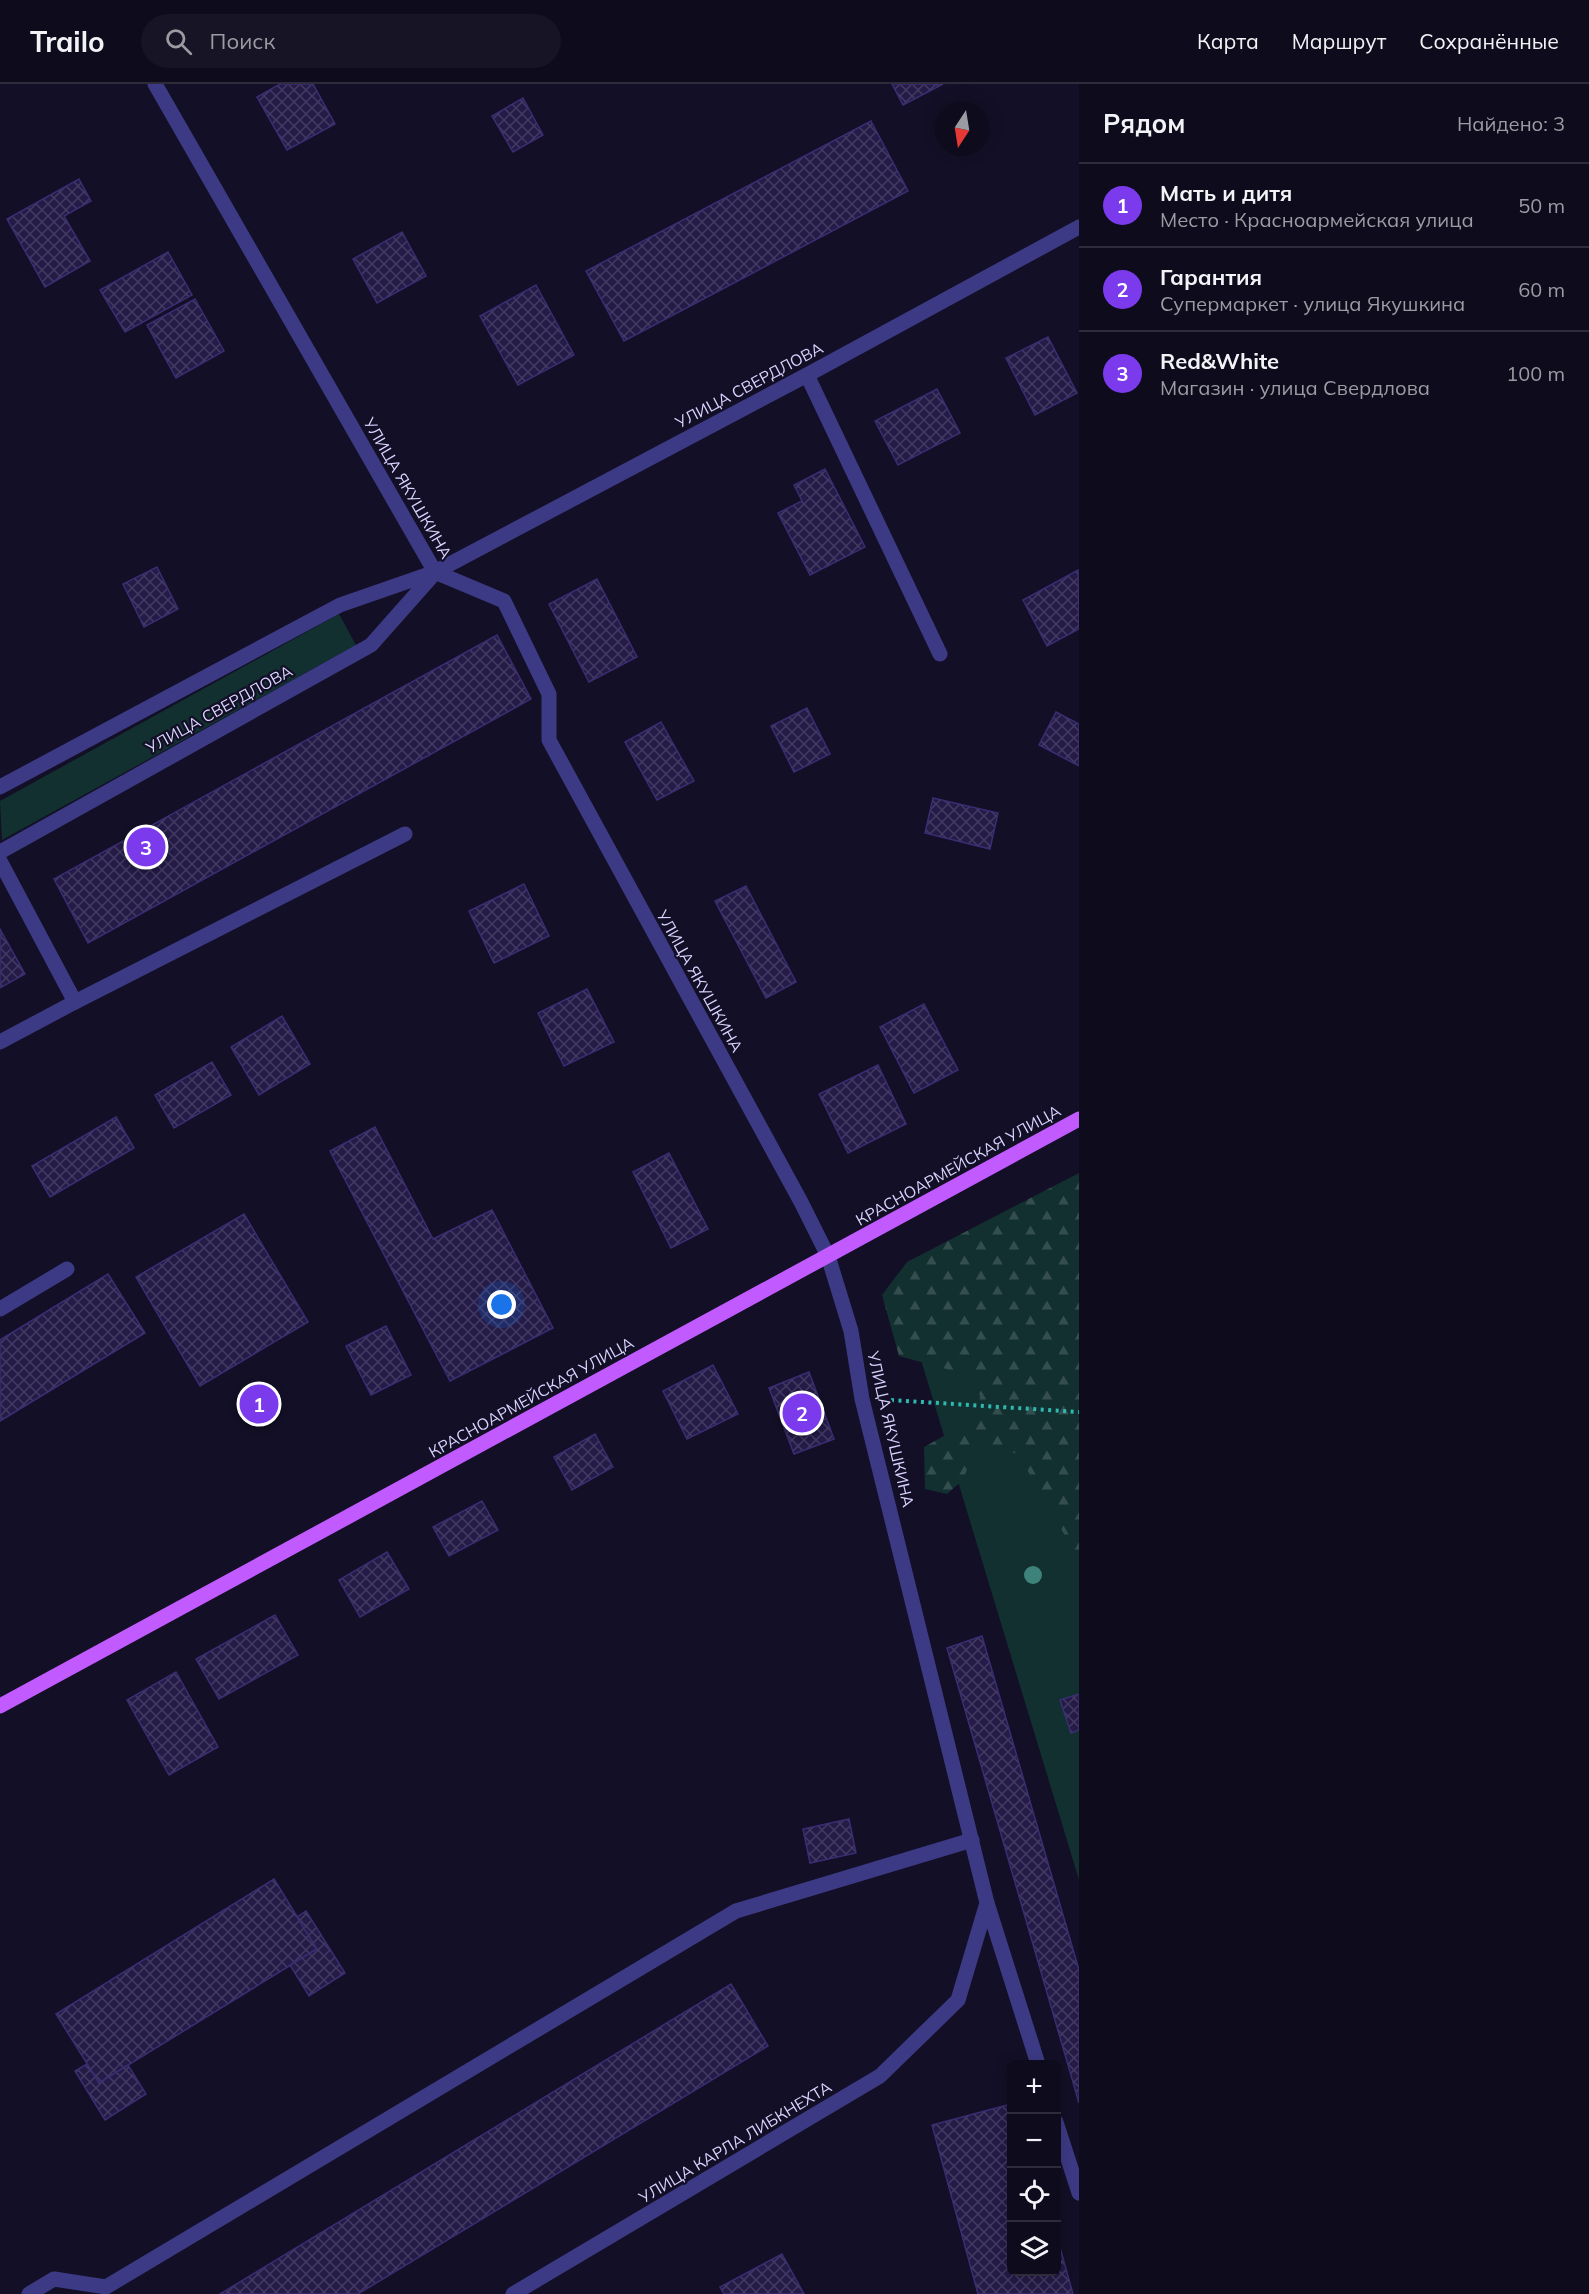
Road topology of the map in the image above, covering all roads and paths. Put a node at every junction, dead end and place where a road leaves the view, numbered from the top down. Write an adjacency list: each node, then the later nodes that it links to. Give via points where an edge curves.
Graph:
1 (155, 84): 4 (street, УЛИЦА ЯКУШКИНА)
2 (1079, 227): 3 (street, УЛИЦА СВЕРДЛОВА)
3 (807, 375): 4 (street, УЛИЦА СВЕРДЛОВА); 5 (street)
4 (435, 572): 6 (street, УЛИЦА СВЕРДЛОВА, via 340,605); 8 (street, УЛИЦА СВЕРДЛОВА, via 371,645); 13 (street, УЛИЦА ЯКУШКИНА, via 504,601 549,694 549,740)
5 (940, 654)
6 (0, 788)
7 (405, 834): 10 (street)
8 (0, 852)
9 (0, 861): 10 (street)
10 (75, 1002): 11 (street)
11 (0, 1042)
12 (1079, 1119): 13 (main road, КРАСНОАРМЕЙСКАЯ УЛИЦА)
13 (828, 1256): 16 (street, УЛИЦА ЯКУШКИНА, via 851,1331); 18 (main road, КРАСНОАРМЕЙСКАЯ УЛИЦА)
14 (67, 1269): 15 (street)
15 (0, 1309)
16 (862, 1398): 17 (path); 19 (street, УЛИЦА ЯКУШКИНА)
17 (1079, 1412)
18 (0, 1706)
19 (972, 1840): 20 (street, УЛИЦА ЯКУШКИНА); 24 (street, via 736,1911 106,2287 54,2279)
20 (987, 1903): 21 (street, УЛИЦА ЯКУШКИНА); 25 (street, УЛИЦА КАРЛА ЛИБКНЕХТА, via 958,2000 880,2076)
21 (1037, 2060)
22 (1061, 2137): 23 (street)
23 (1079, 2193)
24 (29, 2294)
25 (513, 2294)

